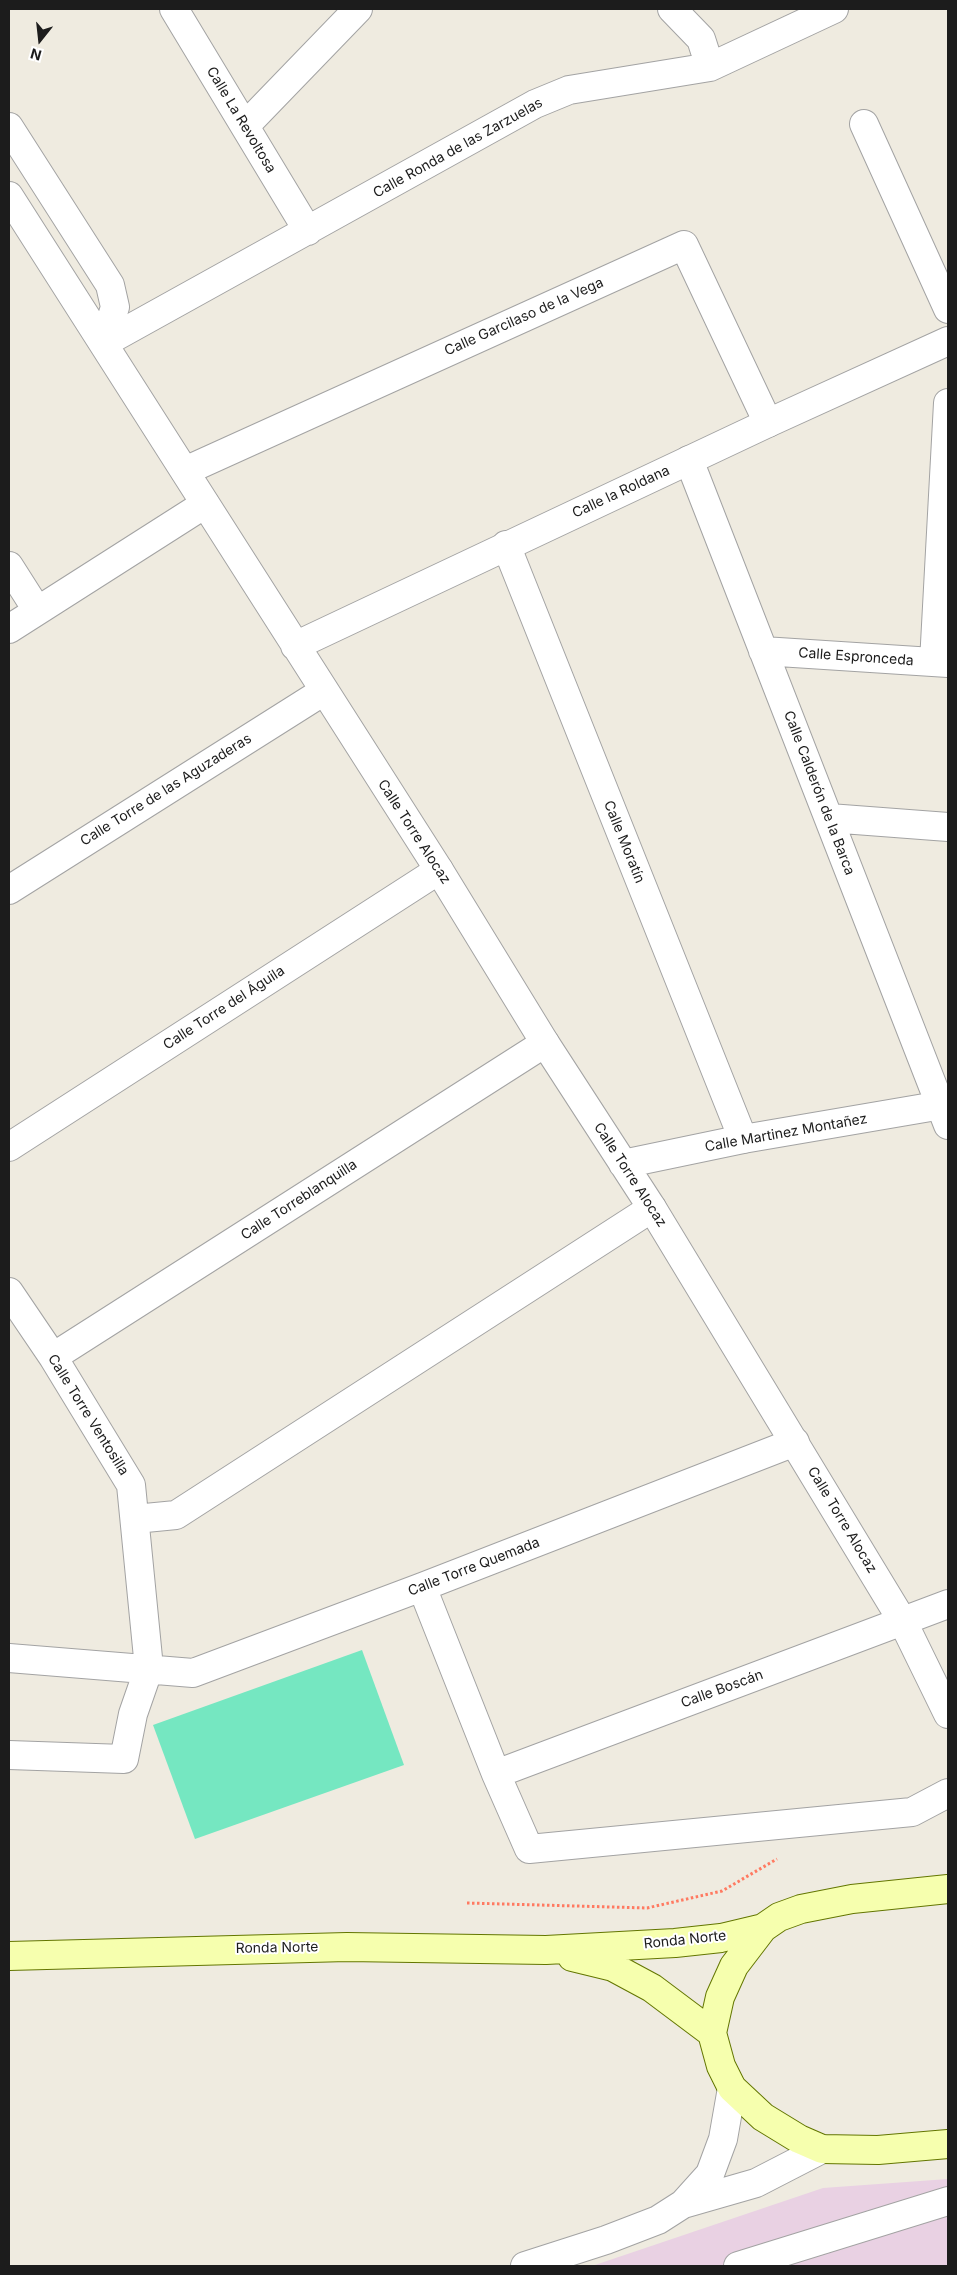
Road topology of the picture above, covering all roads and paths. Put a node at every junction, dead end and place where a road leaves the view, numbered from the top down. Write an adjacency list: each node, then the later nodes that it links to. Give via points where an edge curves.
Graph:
1 (174, 9): 7 (street, Calle La Revoltosa)
2 (358, 9): 7 (street)
3 (672, 9): 5 (street, via 701,39)
4 (834, 9): 5 (street, Calle Ronda de las Zarzuelas)
5 (710, 67): 10 (street, Calle Ronda de las Zarzuelas, via 569,90 535,104)
6 (864, 124): 11 (street)
7 (246, 126): 10 (street, Calle La Revoltosa)
8 (9, 127): 13 (street, via 110,285 115,307)
9 (9, 196): 13 (street)
10 (308, 231): 13 (street, Calle Ronda de las Zarzuelas)
11 (948, 308)
12 (948, 341): 15 (street, Calle la Roldana)
13 (104, 344): 17 (street, Calle Torre Alocaz)
14 (948, 403): 25 (street)
15 (768, 423): 16 (street, Calle la Roldana); 17 (street, Calle Garcilaso de la Vega, via 684,245)
16 (689, 460): 19 (street, Calle la Roldana); 24 (street, Calle Calderón de la Barca)
17 (185, 471): 18 (street, Calle Torre Alocaz)
18 (205, 504): 21 (street); 23 (street, Calle Torre Alocaz)
19 (506, 545): 23 (street, Calle la Roldana); 33 (street, Calle Moratín)
20 (9, 566): 21 (street)
21 (37, 610): 22 (street)
22 (9, 629)
23 (294, 646): 26 (street, Calle Torre Alocaz)
24 (763, 651): 25 (street, Calle Espronceda); 27 (street, Calle Calderón de la Barca)
25 (941, 662)
26 (324, 691): 29 (street, Calle Torre Alocaz); 30 (street, Calle Torre de las Aguzaderas)
27 (829, 818): 28 (street); 32 (street, Calle Calderón de la Barca)
28 (948, 827)
29 (439, 870): 31 (street, Calle Torre Alocaz); 34 (street, Calle Torre del Águila)
30 (9, 890)
31 (545, 1043): 35 (street, Calle Torre Alocaz); 39 (street, Calle Torreblanquilla)
32 (946, 1112): 33 (street, Calle Martinez Montañez)
33 (743, 1139): 35 (street, Calle Martinez Montañez)
34 (9, 1147)
35 (623, 1164): 36 (street, Calle Torre Alocaz)
36 (652, 1208): 40 (street, Calle Torre Alocaz); 41 (street, via 176,1515)
37 (9, 1292): 38 (street, Calle Torre Ventosilla)
38 (17, 1324): 39 (street, Calle Torre Ventosilla)
39 (53, 1357): 41 (street, Calle Torre Ventosilla, via 131,1485)
40 (795, 1442): 42 (street, Calle Torre Quemada); 44 (street, Calle Torre Alocaz)
41 (135, 1519): 46 (street, Calle Torre Ventosilla)
42 (422, 1587): 46 (street, Calle Torre Quemada, via 193,1673); 49 (street)
43 (948, 1604): 44 (street, Calle Boscán)
44 (903, 1622): 47 (street, Calle Torre Alocaz); 49 (street, Calle Boscán)
45 (9, 1658): 46 (street, Calle Torre Quemada)
46 (149, 1668): 48 (street, via 133,1714 124,1759)
47 (948, 1714)
48 (9, 1754)
49 (496, 1774): 50 (street, via 529,1849 912,1812)
50 (948, 1793)
51 (781, 1856): 53 (path, via 722,1890 647,1908)
52 (948, 1889): 54 (main road, via 852,1898 801,1909 779,1917)
53 (467, 1903)
54 (763, 1928): 55 (main road, Ronda Norte, via 721,1938 675,1943); 57 (main road, via 734,1966 720,1997)
55 (546, 1950): 56 (main road, Ronda Norte, via 347,1947); 57 (main road, Ronda Norte, via 613,1967 652,1988)
56 (9, 1956)
57 (712, 2033): 58 (main road, via 721,2066)
58 (732, 2088): 60 (main road, via 763,2117 798,2139); 62 (street, via 723,2139 710,2174)
59 (948, 2144): 60 (main road, via 878,2150)
60 (822, 2149): 62 (street, via 756,2183)
61 (948, 2201): 64 (street)
62 (683, 2204): 63 (street, via 658,2220)
63 (525, 2266)
64 (738, 2266)

